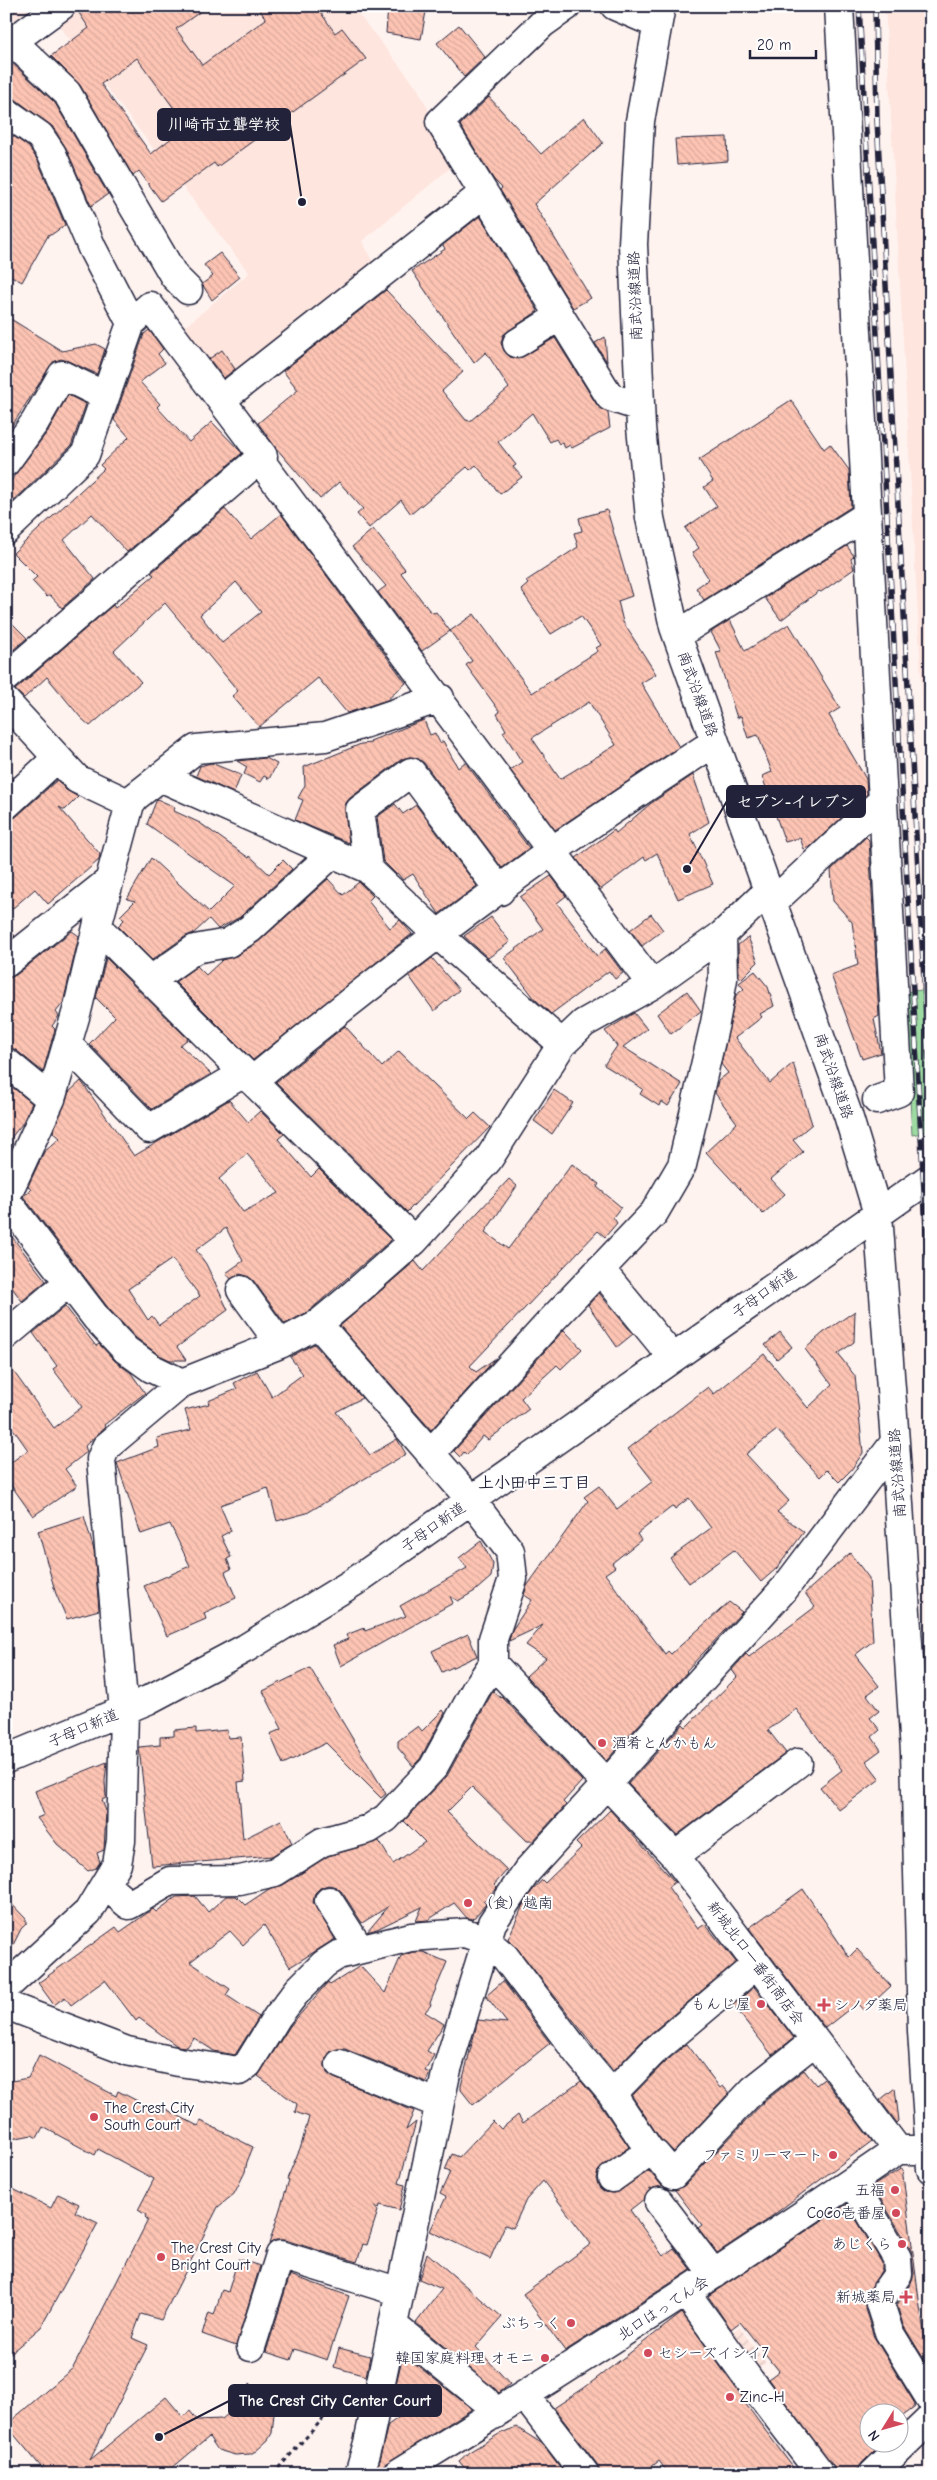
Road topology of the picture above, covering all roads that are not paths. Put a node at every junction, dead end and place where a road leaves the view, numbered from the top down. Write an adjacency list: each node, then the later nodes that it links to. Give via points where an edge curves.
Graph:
1 (61, 6): 7 (street)
2 (567, 6): 9 (street, via 543,23 440,122)
3 (819, 6): 6 (street)
4 (618, 7): 5 (street)
5 (659, 15): 16 (street, 南武沿線道路, via 640,121 633,244)
6 (839, 19): 19 (street)
7 (9, 44): 10 (street, via 67,93 174,276)
8 (6, 112): 12 (street, via 40,136 52,154 92,248)
9 (484, 193): 11 (street); 15 (street)
10 (188, 290)
11 (560, 316): 13 (street); 16 (street, via 610,397)
12 (131, 323): 14 (street); 15 (street, via 150,306)
13 (517, 343)
14 (105, 396): 18 (street, via 62,375 36,422); 20 (street, via 85,454)
15 (221, 400): 17 (street, via 262,456)
16 (640, 407): 21 (street, 南武沿線道路, via 650,518)
17 (259, 459): 22 (street); 23 (street)
18 (6, 462)
19 (866, 516): 21 (street); 28 (street)
20 (6, 530)
21 (677, 635): 25 (street, 南武沿線道路)
22 (6, 676)
23 (440, 698): 27 (street, via 325,737 196,748); 31 (street)
24 (6, 702): 26 (street)
25 (715, 742): 31 (street); 36 (street, 南武沿線道路)
26 (58, 758): 29 (street, via 78,779); 30 (street)
27 (160, 777): 29 (street); 32 (street)
28 (882, 801): 36 (street); 48 (street, via 899,1092)
29 (130, 804): 34 (street)
30 (6, 805)
31 (551, 852): 35 (street); 42 (street)
32 (333, 853): 33 (street); 41 (street, via 250,929 228,943 195,949)
33 (368, 869): 35 (street, via 360,810 411,772); 38 (street)
34 (109, 881): 37 (street); 40 (street)
35 (500, 890): 38 (street)
36 (770, 897): 39 (street); 52 (street, 南武沿線道路, via 848,1115)
37 (97, 927): 41 (street); 43 (street)
38 (438, 934): 44 (street); 46 (street)
39 (722, 935): 42 (street); 54 (street, via 723,979 682,1165 654,1213)
40 (6, 963)
41 (151, 980): 46 (street)
42 (652, 985): 44 (street, via 584,1023)
43 (67, 1044): 46 (street, via 148,1129); 47 (street)
44 (562, 1044): 53 (street, via 488,1160)
45 (6, 1062): 47 (street)
46 (248, 1077): 53 (street)
47 (50, 1099): 50 (street)
48 (877, 1100)
49 (931, 1177): 52 (street, 子母口新道)
50 (6, 1196)
51 (6, 1200): 55 (street)
52 (878, 1214): 60 (street, 子母口新道); 62 (street, 南武沿線道路)
53 (414, 1241): 57 (street)
54 (600, 1269): 60 (street); 63 (street)
55 (69, 1282): 58 (street); 61 (street, via 126,1350 151,1368)
56 (241, 1290): 59 (street)
57 (318, 1324): 59 (street); 63 (street)
58 (6, 1335)
59 (280, 1344): 61 (street)
60 (673, 1358): 64 (street, 子母口新道)
61 (182, 1383): 66 (street, via 106,1447 101,1459)
62 (895, 1442): 69 (street, via 784,1588); 84 (street, 南武沿線道路, via 915,1752 922,2031)
63 (430, 1454): 64 (street)
64 (471, 1500): 65 (street, via 510,1551 513,1579 493,1639); 66 (street, 子母口新道, via 354,1582 263,1638)
65 (493, 1664): 69 (street, 新城北口一番街商店会); 71 (street, via 433,1768 386,1818 369,1829 322,1842 275,1872 240,1880 170,1881 128,1905)
66 (124, 1711): 67 (street, 子母口新道); 71 (street, via 121,1841 117,1864)
67 (6, 1759)
68 (798, 1763): 70 (street)
69 (606, 1783): 70 (street, 新城北口一番街商店会); 73 (street, via 527,1871 492,1923)
70 (675, 1856): 75 (street, 新城北口一番街商店会)
71 (105, 1886): 76 (street, via 88,1912)
72 (329, 1901): 74 (street)
73 (485, 1940): 74 (street, via 465,1933 411,1937); 80 (street, via 505,1957); 81 (street)
74 (359, 1948): 77 (street, via 338,1955 308,1978 240,2071 127,2051)
75 (757, 1964): 78 (street, 新城北口一番街商店会); 80 (street, via 653,2052)
76 (6, 1987)
77 (6, 2005)
78 (815, 2041): 82 (street, via 753,2090 673,2175); 83 (street, 新城北口一番街商店会)
79 (340, 2064): 81 (street)
80 (612, 2094): 82 (street)
81 (439, 2104): 89 (street)
82 (650, 2150): 85 (street)
83 (898, 2150): 84 (street); 86 (street, 北口はってん会)
84 (930, 2160)
85 (612, 2178)
86 (852, 2182): 88 (street, 北口はってん会); 94 (street, via 897,2258 898,2274 880,2304 890,2332)
87 (659, 2202): 88 (street)
88 (714, 2274): 90 (street, 北口はってん会)
89 (400, 2292): 91 (street); 92 (street, via 280,2255)
90 (686, 2292): 93 (street, 北口はってん会); 100 (street)
91 (393, 2325): 95 (street, via 484,2400); 97 (street)
92 (250, 2347)
93 (524, 2396): 95 (street, 北口はってん会); 99 (street)
94 (931, 2400)
95 (494, 2415): 98 (street, 北口はってん会)
96 (931, 2418): 101 (street)
97 (359, 2474)
98 (397, 2474)
99 (585, 2474)
100 (821, 2474)
101 (873, 2474)

